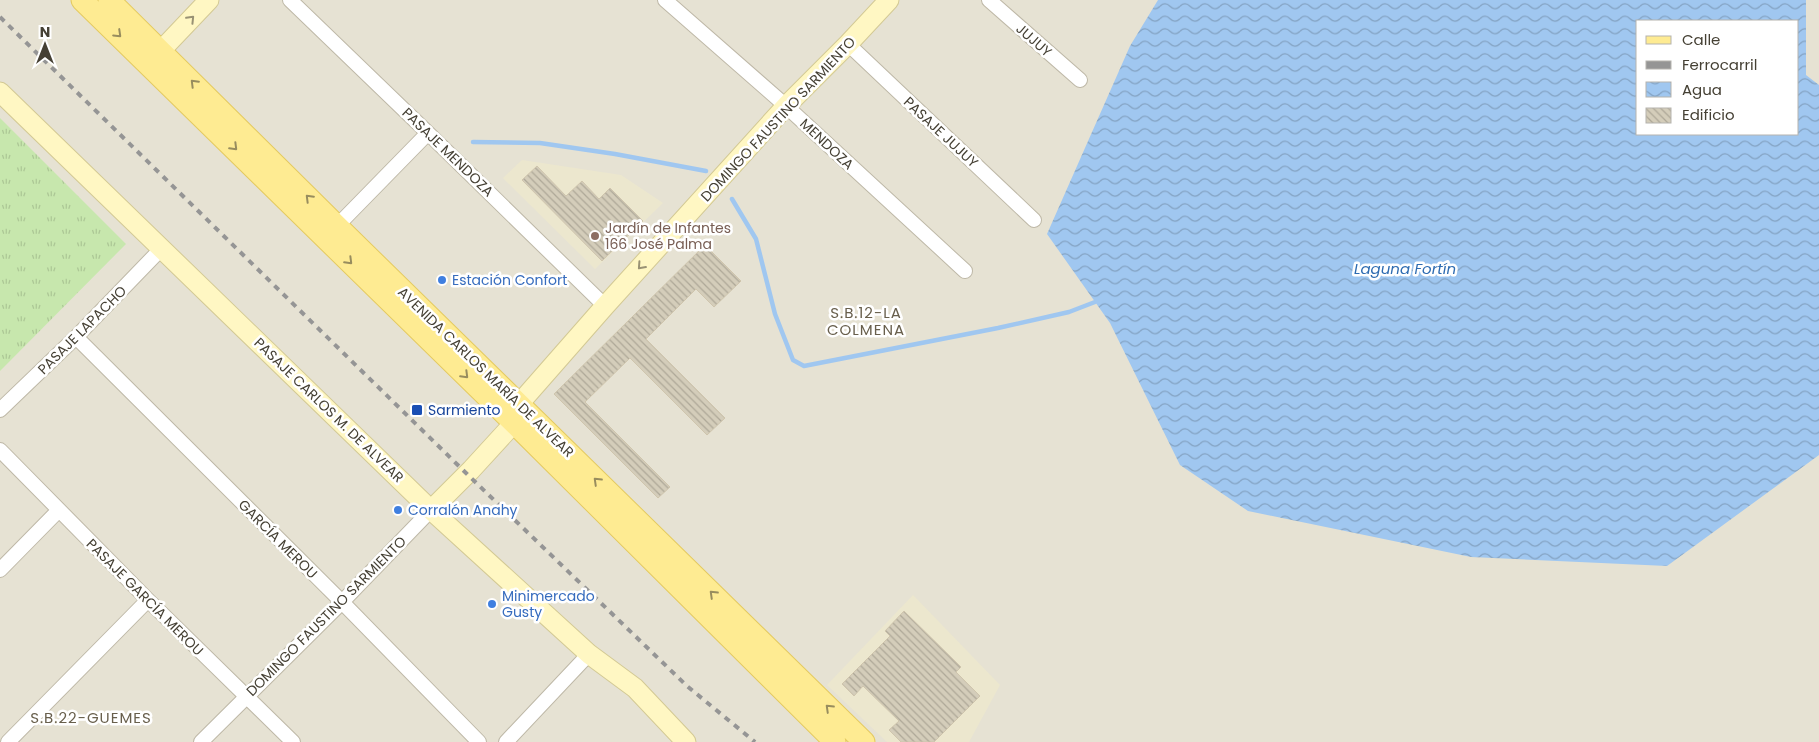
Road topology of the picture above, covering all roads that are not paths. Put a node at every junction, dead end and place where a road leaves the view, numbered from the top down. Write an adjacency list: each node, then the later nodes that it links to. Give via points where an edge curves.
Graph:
1 (82, 0): 9 (main road, AVENIDA CARLOS MARÍA DE ALVEAR, one-way to 9)
2 (109, 0): 9 (main road, AVENIDA CARLOS MARÍA DE ALVEAR)
3 (209, 0): 9 (street, one-way to 3)
4 (290, 0): 13 (street, PASAJE MENDOZA)
5 (665, 0): 12 (street, MENDOZA)
6 (889, 0): 8 (street, DOMINGO FAUSTINO SARMIENTO)
7 (989, 0): 10 (street, JUJUY)
8 (848, 44): 12 (street, DOMINGO FAUSTINO SARMIENTO); 14 (street, PASAJE JUJUY)
9 (154, 57): 15 (main road, AVENIDA CARLOS MARÍA DE ALVEAR, one-way to 9); 21 (main road, AVENIDA CARLOS MARÍA DE ALVEAR, one-way to 21)
10 (1080, 80)
11 (0, 92): 16 (street, PASAJE CARLOS M. DE ALVEAR)
12 (786, 106): 17 (street, MENDOZA); 18 (street, DOMINGO FAUSTINO SARMIENTO, one-way to 18)
13 (428, 132): 15 (street); 18 (street, PASAJE MENDOZA)
14 (1034, 220)
15 (337, 226): 21 (main road, AVENIDA CARLOS MARÍA DE ALVEAR)
16 (162, 248): 19 (street, PASAJE LAPACHO); 24 (street, PASAJE CARLOS M. DE ALVEAR)
17 (965, 271)
18 (605, 306): 21 (street, DOMINGO FAUSTINO SARMIENTO)
19 (76, 337): 20 (street, PASAJE LAPACHO); 27 (street, GARCÍA MEROU)
20 (0, 410)
21 (516, 414): 24 (street, DOMINGO FAUSTINO SARMIENTO, via 471,470); 36 (main road, AVENIDA CARLOS MARÍA DE ALVEAR); 37 (main road, AVENIDA CARLOS MARÍA DE ALVEAR, one-way to 21)
22 (0, 450): 23 (street, PASAJE GARCÍA MEROU)
23 (59, 510): 25 (street); 26 (street, PASAJE GARCÍA MEROU)
24 (431, 510): 27 (street, DOMINGO FAUSTINO SARMIENTO); 28 (street, PASAJE CARLOS M. DE ALVEAR)
25 (0, 570)
26 (148, 600): 29 (street, PASAJE GARCÍA MEROU); 30 (street)
27 (342, 602): 29 (street, DOMINGO FAUSTINO SARMIENTO); 33 (street, GARCÍA MEROU)
28 (589, 654): 34 (street); 35 (street, PASAJE CARLOS M. DE ALVEAR, via 635,688)
29 (246, 696): 31 (street, DOMINGO FAUSTINO SARMIENTO); 32 (street, PASAJE GARCÍA MEROU)
30 (8, 742)
31 (201, 742)
32 (293, 742)
33 (479, 742)
34 (506, 742)
35 (686, 742)
36 (834, 742)
37 (864, 742)

